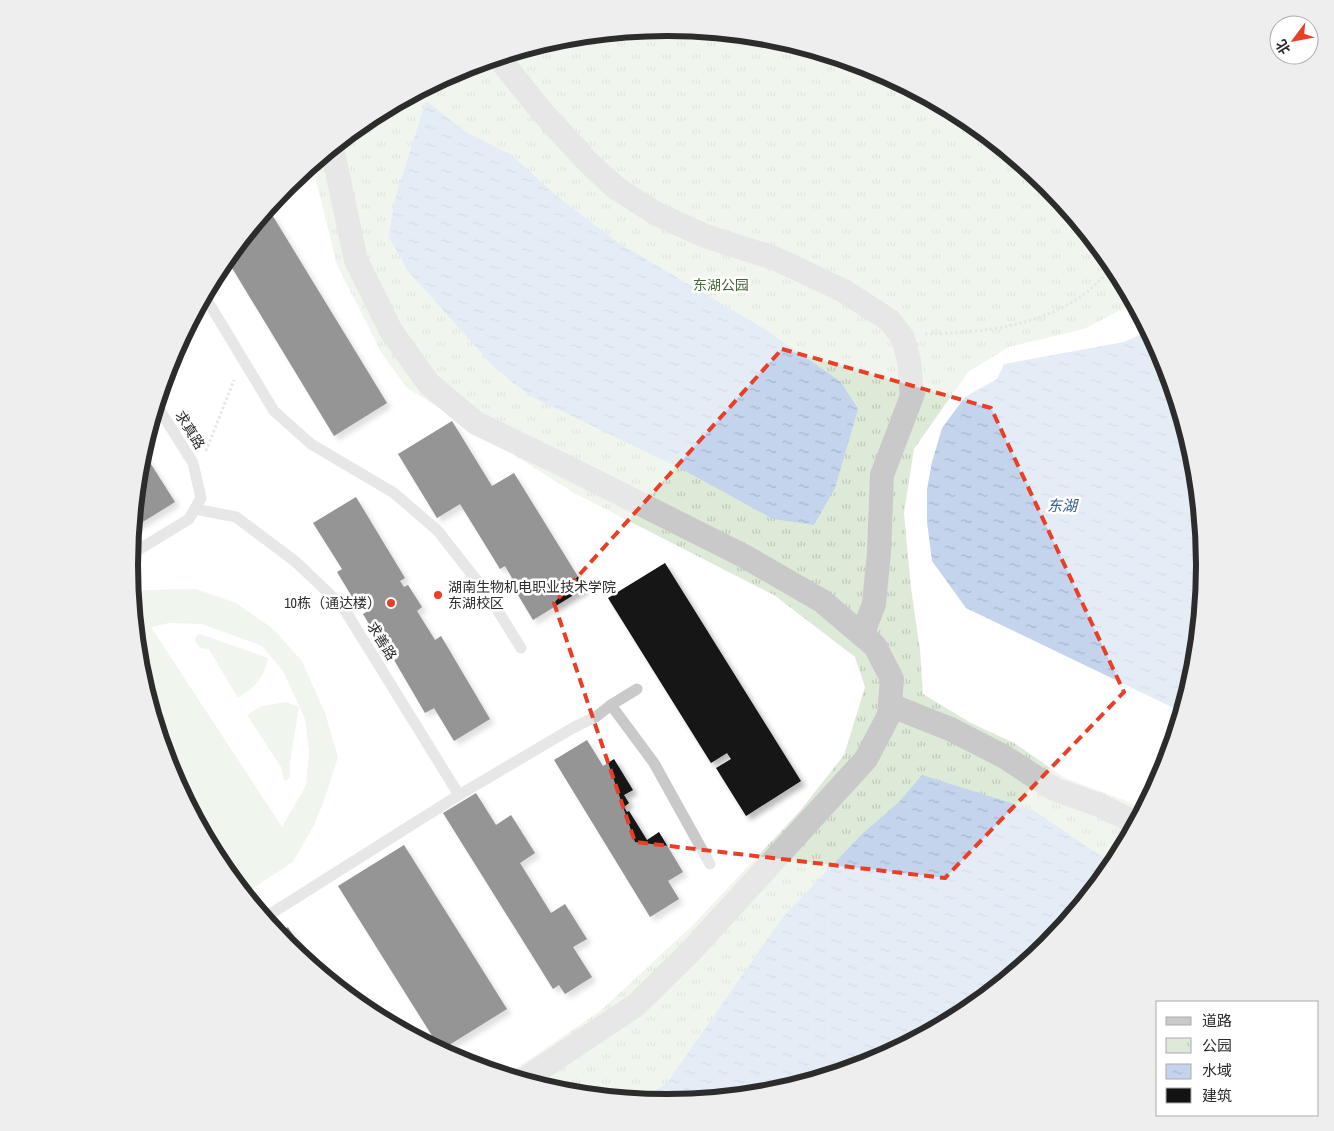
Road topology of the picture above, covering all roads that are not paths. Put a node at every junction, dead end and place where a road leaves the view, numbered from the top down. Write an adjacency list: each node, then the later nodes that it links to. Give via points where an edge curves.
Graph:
1 (503, 62): 7 (street, via 569,141 615,187 655,213 697,232 774,258 844,291 889,320 902,338 909,361 912,396 882,474 874,604)
2 (334, 155): 7 (street, via 356,260 391,331 429,384 476,423 744,556 822,601)
3 (208, 302): 8 (lane, via 274,410 311,444 394,493 438,531 488,595)
4 (161, 412): 5 (lane, 求真路, via 193,463 201,498)
5 (195, 509): 6 (lane, via 189,519); 12 (lane, 求善路, via 236,517 296,562 343,607)
6 (138, 550)
7 (862, 635): 11 (street, via 875,646 892,679)
8 (521, 648)
9 (636, 689): 10 (lane)
10 (611, 705): 12 (lane); 14 (lane, via 654,763)
11 (890, 705): 13 (street, via 950,729 1054,789); 16 (street, via 889,715 866,759 691,951 636,1005)
12 (459, 795): 15 (lane)
13 (1130, 820)
14 (710, 864)
15 (269, 915)
16 (529, 1077)

